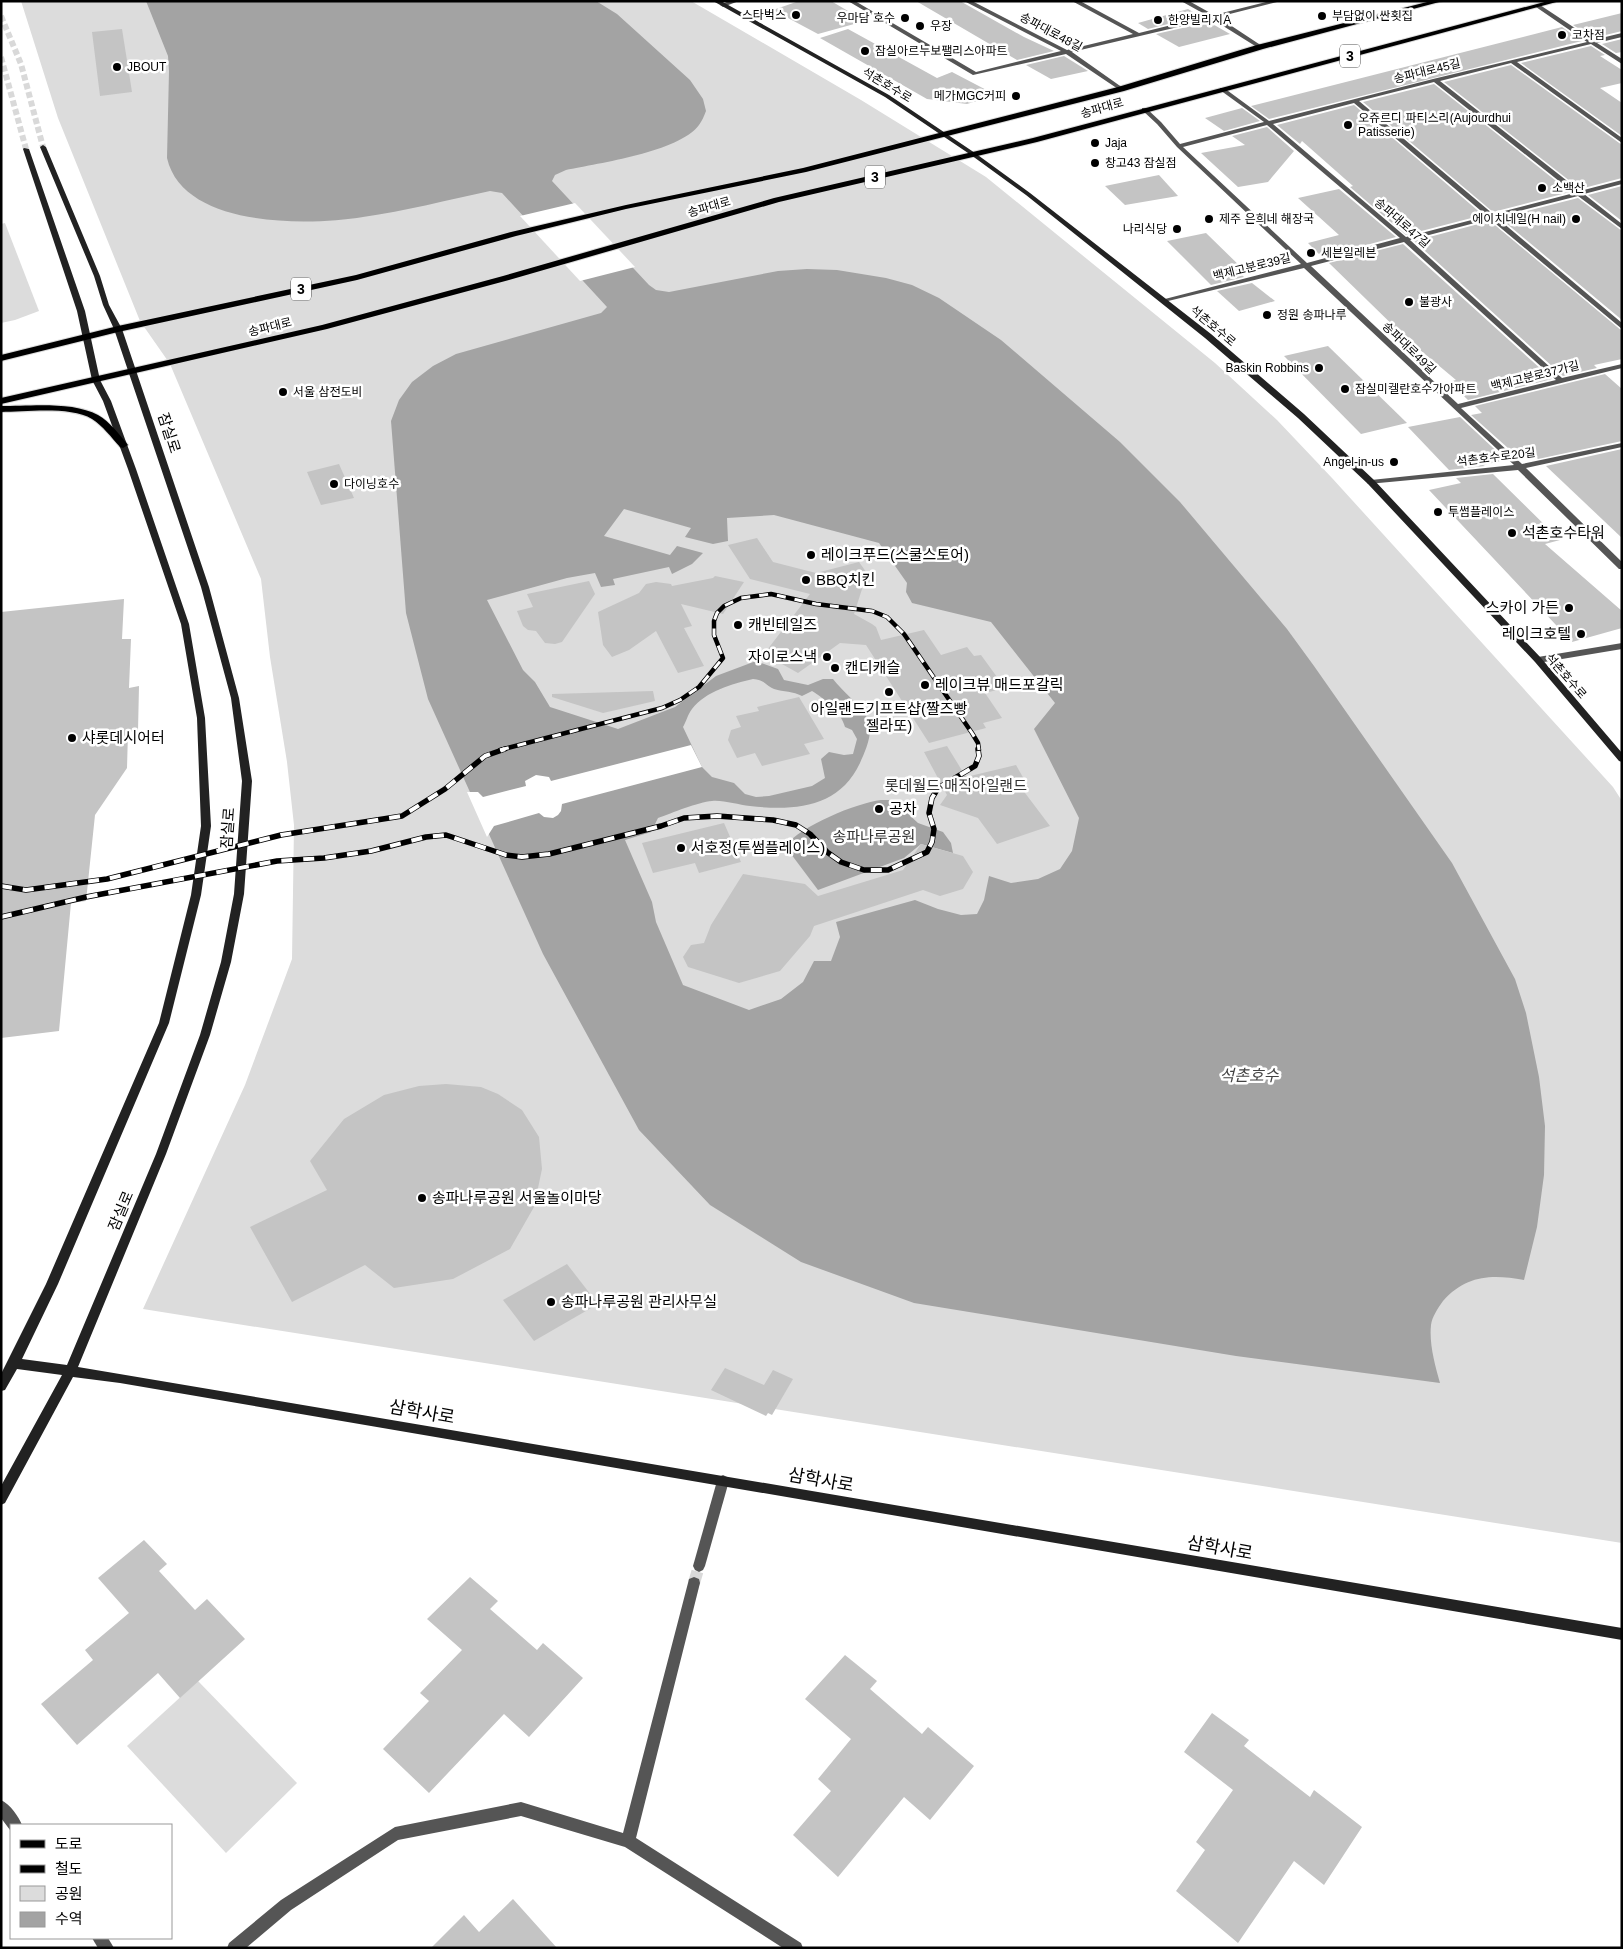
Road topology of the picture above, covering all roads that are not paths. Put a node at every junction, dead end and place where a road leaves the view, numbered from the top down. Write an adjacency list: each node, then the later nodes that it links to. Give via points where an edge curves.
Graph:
1 (716, 1): 10 (street, 석촌호수로)
2 (736, 1): 10 (street)
3 (851, 1): 17 (street, via 975,74)
4 (967, 1): 17 (street, 송파대로48길)
5 (1076, 1): 13 (street)
6 (1184, 1): 12 (street)
7 (1278, 1): 12 (street)
8 (1440, 1): 16 (main road, 송파대로 / 3)
9 (1557, 1): 11 (main road, 송파대로 / 3)
10 (722, 5): 26 (street, 석촌호수로, via 886,96)
11 (1538, 6): 15 (street); 22 (main road, 송파대로 / 3)
12 (1214, 17): 13 (street); 16 (street)
13 (1137, 34): 17 (street)
14 (1622, 35): 15 (street, 송파대로45길)
15 (1592, 41): 18 (street, 송파대로45길); 19 (street)
16 (1260, 47): 21 (main road, 송파대로 / 3)
17 (1067, 52): 21 (street, 송파대로48길)
18 (1512, 61): 20 (street, 송파대로45길); 27 (street)
19 (1622, 62)
20 (1435, 80): 23 (street, 송파대로45길); 33 (street)
21 (1122, 89): 26 (main road, 송파대로 / 3)
22 (1222, 89): 24 (main road, 송파대로 / 3); 25 (street, 송파대로47길)
23 (1355, 101): 25 (street, 송파대로45길); 34 (street)
24 (1144, 109): 29 (street, 송파대로49길); 31 (main road, 송파대로 / 3)
25 (1267, 122): 29 (street); 36 (street, 송파대로47길)
26 (942, 135): 31 (street, 석촌호수로); 40 (main road, 송파대로 / 3, via 803,170 514,234 357,277)
27 (1622, 142)
28 (43, 146): 40 (street, 잠실로)
29 (1179, 146): 37 (street, 송파대로49길)
30 (26, 149): 41 (street, 잠실로)
31 (973, 154): 38 (street, 석촌호수로); 44 (main road, 송파대로 / 3, via 776,200 324,327)
32 (1622, 182): 33 (street, 백제고분로39길)
33 (1579, 194): 34 (street, 백제고분로39길); 35 (street)
34 (1491, 218): 36 (street, 백제고분로39길); 39 (street)
35 (1622, 227)
36 (1406, 240): 37 (street, 백제고분로39길); 46 (street, 송파대로47길)
37 (1307, 266): 38 (street, 백제고분로39길); 48 (street, 송파대로49길)
38 (1164, 300): 53 (street, 석촌호수로, via 1302,416)
39 (1622, 327)
40 (118, 329): 41 (main road, 송파대로 / 3); 44 (street, 잠실로)
41 (87, 336): 42 (main road, 송파대로 / 3); 45 (street, 잠실로)
42 (1, 358)
43 (1622, 366): 46 (street, 백제고분로37가길)
44 (134, 372): 45 (main road, 송파대로 / 3); 59 (street, 잠실로, via 215,620 235,698 247,781 239,894 226,962 204,1035 161,1154)
45 (96, 380): 47 (main road, 송파대로 / 3); 50 (street, 잠실로)
46 (1561, 381): 48 (street, 백제고분로37가길)
47 (1, 401)
48 (1455, 407): 52 (street, 송파대로49길)
49 (1, 409): 50 (main road, via 91,415)
50 (123, 445): 58 (street, 잠실로, via 185,624 201,718 206,826 196,895 164,1023 52,1284)
51 (1622, 445): 52 (street, 석촌호수로20길)
52 (1520, 467): 53 (street, 석촌호수로20길); 54 (street, 송파대로49길)
53 (1371, 482): 56 (street, 석촌호수로)
54 (1622, 567)
55 (1622, 646): 56 (street)
56 (1538, 660): 57 (street, 석촌호수로)
57 (1622, 759)
58 (14, 1363): 59 (street, 삼학사로); 60 (street, 잠실로)
59 (70, 1371): 61 (street, 삼학사로); 62 (street, 잠실로)
60 (1, 1386)
61 (723, 1481): 63 (street); 65 (street, 삼학사로)
62 (1, 1499)
63 (699, 1566)
64 (694, 1583): 68 (street)
65 (1622, 1634)
66 (1, 1808): 67 (street)
67 (14, 1824)
68 (628, 1841): 69 (street, via 521,1809 394,1834 286,1905); 70 (street)
69 (234, 1948)
70 (796, 1948)

